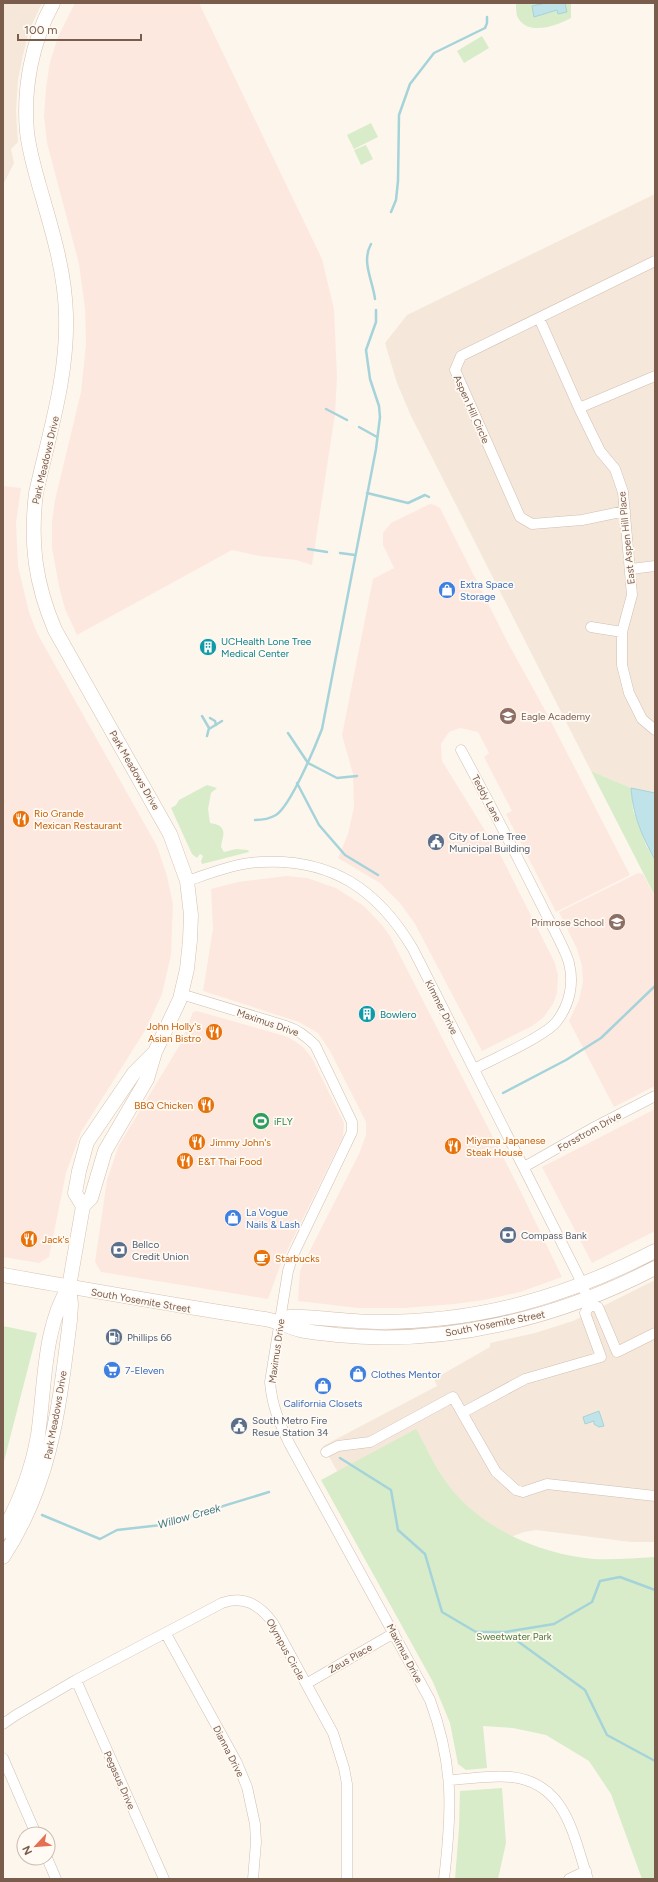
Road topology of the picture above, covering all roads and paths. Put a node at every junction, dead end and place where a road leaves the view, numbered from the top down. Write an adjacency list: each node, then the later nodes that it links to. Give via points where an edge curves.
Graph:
1 (53, 3): 13 (main road, Park Meadows Drive, via 34,52 29,72 26,107 31,156 59,256 66,314 63,378 34,511 33,544 37,577 55,630 161,816 173,840)
2 (655, 261): 3 (street, Aspen Hill Circle)
3 (539, 318): 5 (street, East Aspen Hill Place); 6 (street, Aspen Hill Circle, via 461,356 455,370 520,517 532,524 582,520)
4 (655, 376): 5 (street)
5 (579, 408): 6 (street, East Aspen Hill Place, via 600,451 615,469 623,492)
6 (625, 511): 8 (street, East Aspen Hill Place)
7 (655, 566): 8 (street)
8 (630, 569): 10 (street, East Aspen Hill Place, via 632,595)
9 (591, 627): 10 (street)
10 (622, 632): 11 (street, East Aspen Hill Place, via 622,665 629,693 642,719)
11 (654, 730)
12 (461, 750): 16 (street, Teddy Lane, via 569,962 571,978 568,1001 557,1022 546,1031)
13 (187, 881): 14 (main road, Park Meadows Drive, via 191,915 190,940); 16 (street, Kimmer Drive, via 262,862 296,863 319,868 357,885 388,912 400,928)
14 (181, 994): 15 (main road, Park Meadows Drive); 30 (street, Maximus Drive, via 291,1028 306,1036 315,1045 352,1122 352,1132 293,1255)
15 (155, 1052): 17 (main road, Park Meadows Drive); 20 (main road, Park Meadows Drive, via 147,1079)
16 (474, 1069): 21 (street, Kimmer Drive)
17 (134, 1073): 19 (main road, Park Meadows Drive); 20 (main road, via 134,1084 118,1110)
18 (655, 1096): 21 (street, Forsstrom Drive)
19 (105, 1117): 22 (main road, via 108,1126 89,1186); 23 (main road, Park Meadows Drive, via 87,1142 79,1171 75,1193)
20 (119, 1125): 22 (main road, Park Meadows Drive, via 105,1151)
21 (524, 1167): 27 (street, Kimmer Drive)
22 (92, 1195): 23 (main road, Park Meadows Drive)
23 (83, 1206): 28 (main road, Park Meadows Drive)
24 (655, 1251): 27 (main road, South Yosemite Street)
25 (655, 1268): 29 (main road, South Yosemite Street)
26 (3, 1276): 28 (main road, South Yosemite Street)
27 (582, 1285): 29 (street, Kimmer Drive); 30 (main road, South Yosemite Street, via 511,1307 442,1319 378,1322 289,1317)
28 (69, 1287): 30 (main road, South Yosemite Street, via 174,1306); 35 (main road, Park Meadows Drive, via 61,1299 53,1322 34,1455 23,1491); 36 (main road, Park Meadows Drive, via 70,1316 56,1424 46,1464 29,1511)
29 (588, 1299): 30 (main road, South Yosemite Street, via 514,1321 431,1335 338,1335 300,1330)
30 (280, 1321): 37 (street, Maximus Drive, via 270,1382 274,1411 289,1443)
31 (655, 1333): 32 (street, via 616,1352 598,1307 590,1304 585,1313 601,1357 525,1379)
32 (462, 1413): 33 (street, via 453,1397 370,1442 338,1446); 34 (street, via 496,1472 516,1490 523,1492 547,1484)
33 (326, 1452)
34 (655, 1496)
35 (3, 1532)
36 (3, 1557)
37 (394, 1633): 40 (street, Zeus Place); 43 (street, Maximus Drive, via 440,1728)
38 (166, 1634): 39 (street, Olympus Circle); 40 (street, Olympus Circle, via 222,1603 230,1600 249,1602 264,1611 273,1623); 49 (street, Dianna Drive, via 237,1762 247,1787 255,1830)
39 (76, 1680): 41 (street, Olympus Circle); 48 (street, Pegasus Drive)
40 (306, 1684): 50 (street, Olympus Circle, via 333,1733 344,1768 348,1820)
41 (3, 1724)
42 (3, 1758): 44 (street)
43 (450, 1780): 46 (street, via 512,1777 542,1787 564,1810); 51 (street, Maximus Drive, via 450,1818)
44 (33, 1826)
45 (50, 1866): 47 (street)
46 (587, 1875): 52 (street)
47 (56, 1879)
48 (164, 1879)
49 (253, 1879)
50 (347, 1879)
51 (444, 1879)
52 (569, 1879)

